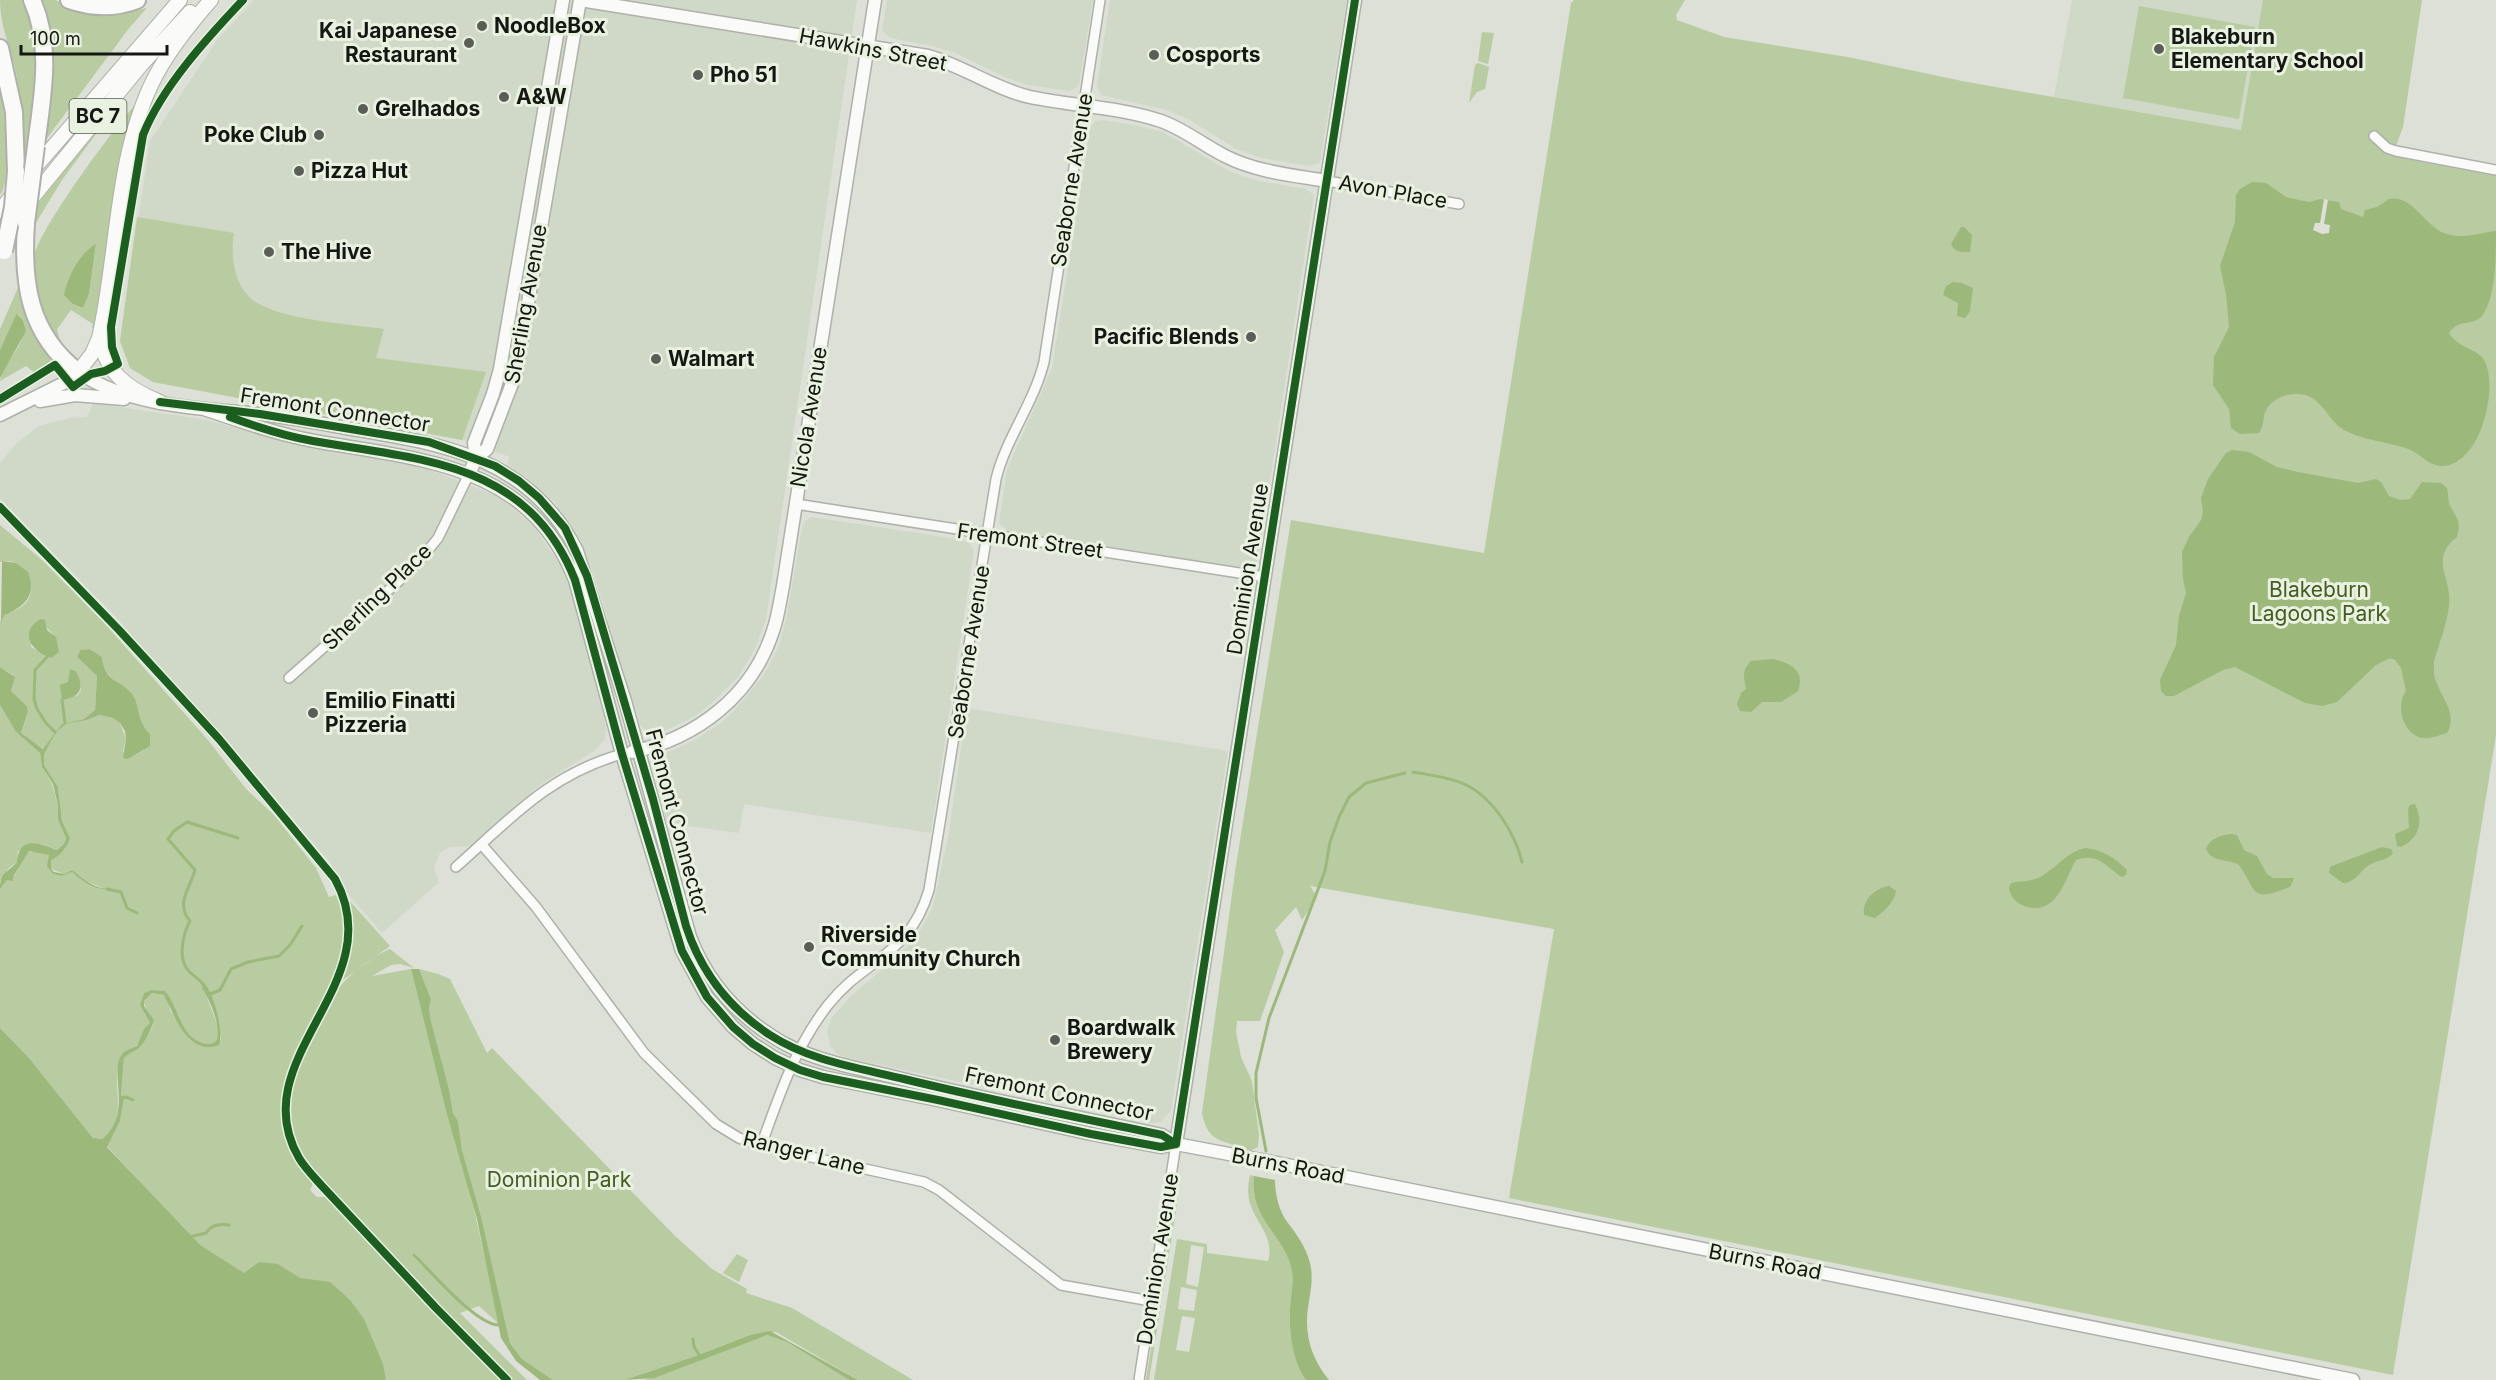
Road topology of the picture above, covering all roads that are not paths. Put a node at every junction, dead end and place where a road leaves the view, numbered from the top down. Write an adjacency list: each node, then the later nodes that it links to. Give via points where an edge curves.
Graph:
1 (32, 0): 22 (highway, bridge, via 42,30 44,57 25,276 44,334)
2 (69, 0): 3 (highway, via 106,7)
3 (137, 0)
4 (180, 0): 19 (main road, BC 7)
5 (202, 0): 20 (main road, BC 7, via 141,65)
6 (211, 0): 21 (main road, via 161,67 140,113)
7 (563, 0): 27 (main road, Sherling Avenue, via 500,369 474,443)
8 (580, 0): 12 (main road, Hawkins Street); 27 (main road, Sherling Avenue, via 516,373 487,449)
9 (875, 0): 12 (main road, Nicola Avenue)
10 (1100, 0): 14 (street, Seaborne Avenue)
11 (1355, 0): 17 (main road, Dominion Avenue)
12 (868, 47): 14 (main road, Hawkins Street, via 928,56 1029,97); 29 (main road, Nicola Avenue)
13 (0, 48): 20 (highway, bridge, via 14,112 16,171 13,207)
14 (1084, 105): 17 (main road, Hawkins Street, via 1171,124 1250,166); 30 (street, Seaborne Avenue, via 1044,362 999,465)
15 (2374, 136): 16 (street, via 2386,148 2396,151)
16 (2496, 170)
17 (1327, 181): 18 (street, Avon Place); 31 (main road, Dominion Avenue)
18 (1460, 204)
19 (0, 210)
20 (1, 251)
21 (101, 329): 22 (main road, via 92,354); 23 (main road, via 104,354 113,372 134,390)
22 (78, 372): 23 (main road, via 113,391); 24 (main road)
23 (160, 402): 24 (main road, via 68,395); 25 (main road)
24 (13, 408): 26 (main road)
25 (204, 409): 27 (main road, Fremont Connector, via 260,414 415,440); 28 (main road, Fremont Connector, via 301,438 417,458)
26 (0, 415)
27 (476, 458): 28 (main road); 33 (main road, Fremont Connector, via 529,489 549,507 571,539)
28 (469, 474): 32 (street, Sherling Place, via 438,538 425,554); 34 (main road, Fremont Connector, via 524,506 543,524 565,556 581,599)
29 (795, 504): 30 (street, Fremont Street); 33 (main road, Nicola Avenue, via 776,621 755,670 710,718 671,740)
30 (987, 535): 31 (street, Fremont Street); 37 (street, Seaborne Avenue, via 926,899 904,938 837,996)
31 (1265, 577): 39 (main road, Dominion Avenue)
32 (289, 678)
33 (639, 750): 34 (main road, Nicola Avenue); 37 (main road, Fremont Connector, via 686,926 700,961 741,1012)
34 (622, 754): 35 (street, via 558,780); 38 (main road, Fremont Connector, via 693,975 742,1036)
35 (482, 845): 36 (street); 40 (street, Ranger Lane, via 536,906 644,1053 719,1126)
36 (456, 867)
37 (799, 1051): 38 (street, Seaborne Avenue); 39 (main road, Fremont Connector, via 915,1082 1162,1135)
38 (791, 1066): 39 (main road, Fremont Connector, via 835,1080 1091,1134 1161,1147); 40 (street, Seaborne Avenue)
39 (1176, 1144): 41 (street, Dominion Avenue); 43 (main road, Burns Road)
40 (761, 1146): 41 (street, Ranger Lane, via 924,1182 1061,1285)
41 (1151, 1301): 42 (street, Dominion Avenue)
42 (1138, 1380)
43 (2354, 1380)

